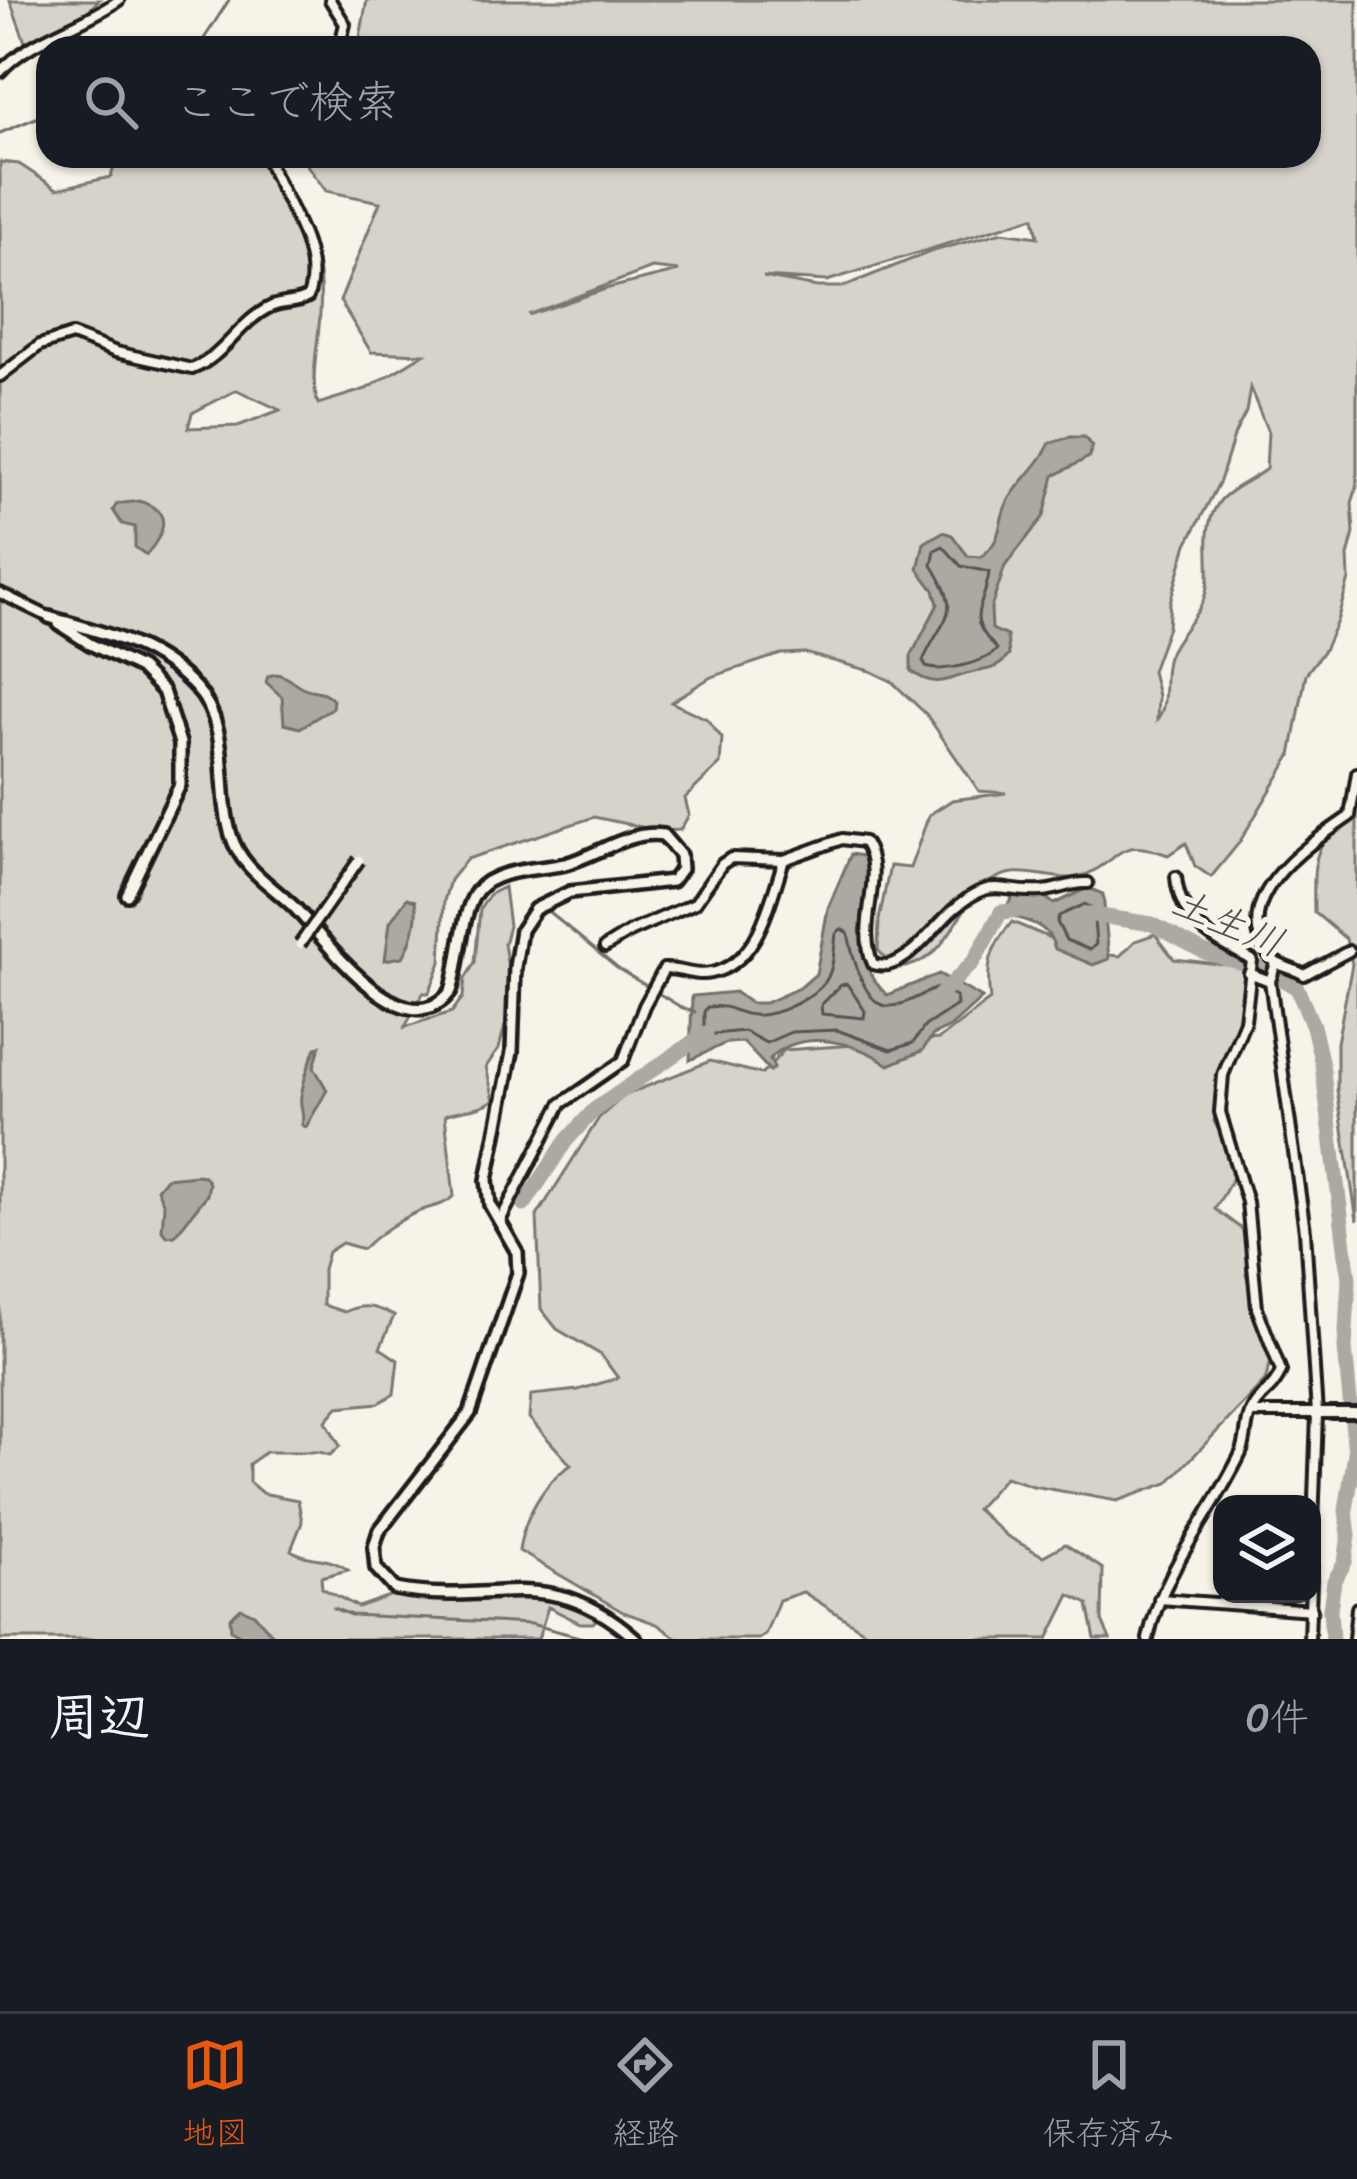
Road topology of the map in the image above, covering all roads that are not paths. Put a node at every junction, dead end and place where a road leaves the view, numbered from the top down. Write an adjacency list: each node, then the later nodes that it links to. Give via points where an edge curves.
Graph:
1 (119, 0): 3 (street)
2 (330, 0): 4 (street, via 345,24)
3 (52, 36)
4 (342, 36)
5 (36, 43): 6 (street)
6 (0, 72)
7 (272, 168): 8 (street, via 307,245 308,297 250,320 193,369 72,335 40,345)
8 (0, 376)
9 (0, 592): 10 (street)
10 (50, 617): 16 (street, via 140,668 171,707 180,785); 23 (street, via 120,636 196,688 218,731 225,809 243,862 343,964 409,1009 442,1002 451,991 470,904 482,885 590,857 642,834 670,838 682,865 672,881 570,892 535,909 521,930 512,1052 487,1180)
11 (1357, 773): 20 (street, via 1350,816 1272,881 1259,918)
12 (359, 860): 17 (street, bridge)
13 (784, 860): 15 (street, via 842,839 864,842 873,861 867,949 880,968 993,885 1037,892); 18 (street, via 731,858 695,903); 23 (street, via 743,958 709,974 664,969 623,1061 560,1104)
14 (1176, 877): 21 (street, via 1178,903 1217,942 1252,960)
15 (1088, 884)
16 (127, 895)
17 (301, 944)
18 (605, 947)
19 (1349, 951): 20 (street, via 1304,975)
20 (1276, 963): 22 (street)
21 (1249, 973): 22 (street); 24 (street, via 1220,1112 1247,1202 1257,1308 1281,1371)
22 (1271, 980): 26 (street, via 1305,1231)
23 (500, 1221): 30 (street, via 518,1273 477,1399 386,1520 374,1547 376,1568 408,1591 564,1595 602,1611)
24 (1250, 1413): 26 (street); 27 (street, via 1244,1448)
25 (1357, 1413): 26 (street)
26 (1317, 1414): 29 (street)
27 (1159, 1599): 29 (street); 31 (street)
28 (1357, 1608): 33 (street)
29 (1312, 1610): 32 (street)
30 (636, 1639)
31 (1148, 1639)
32 (1309, 1639)
33 (1354, 1639)

